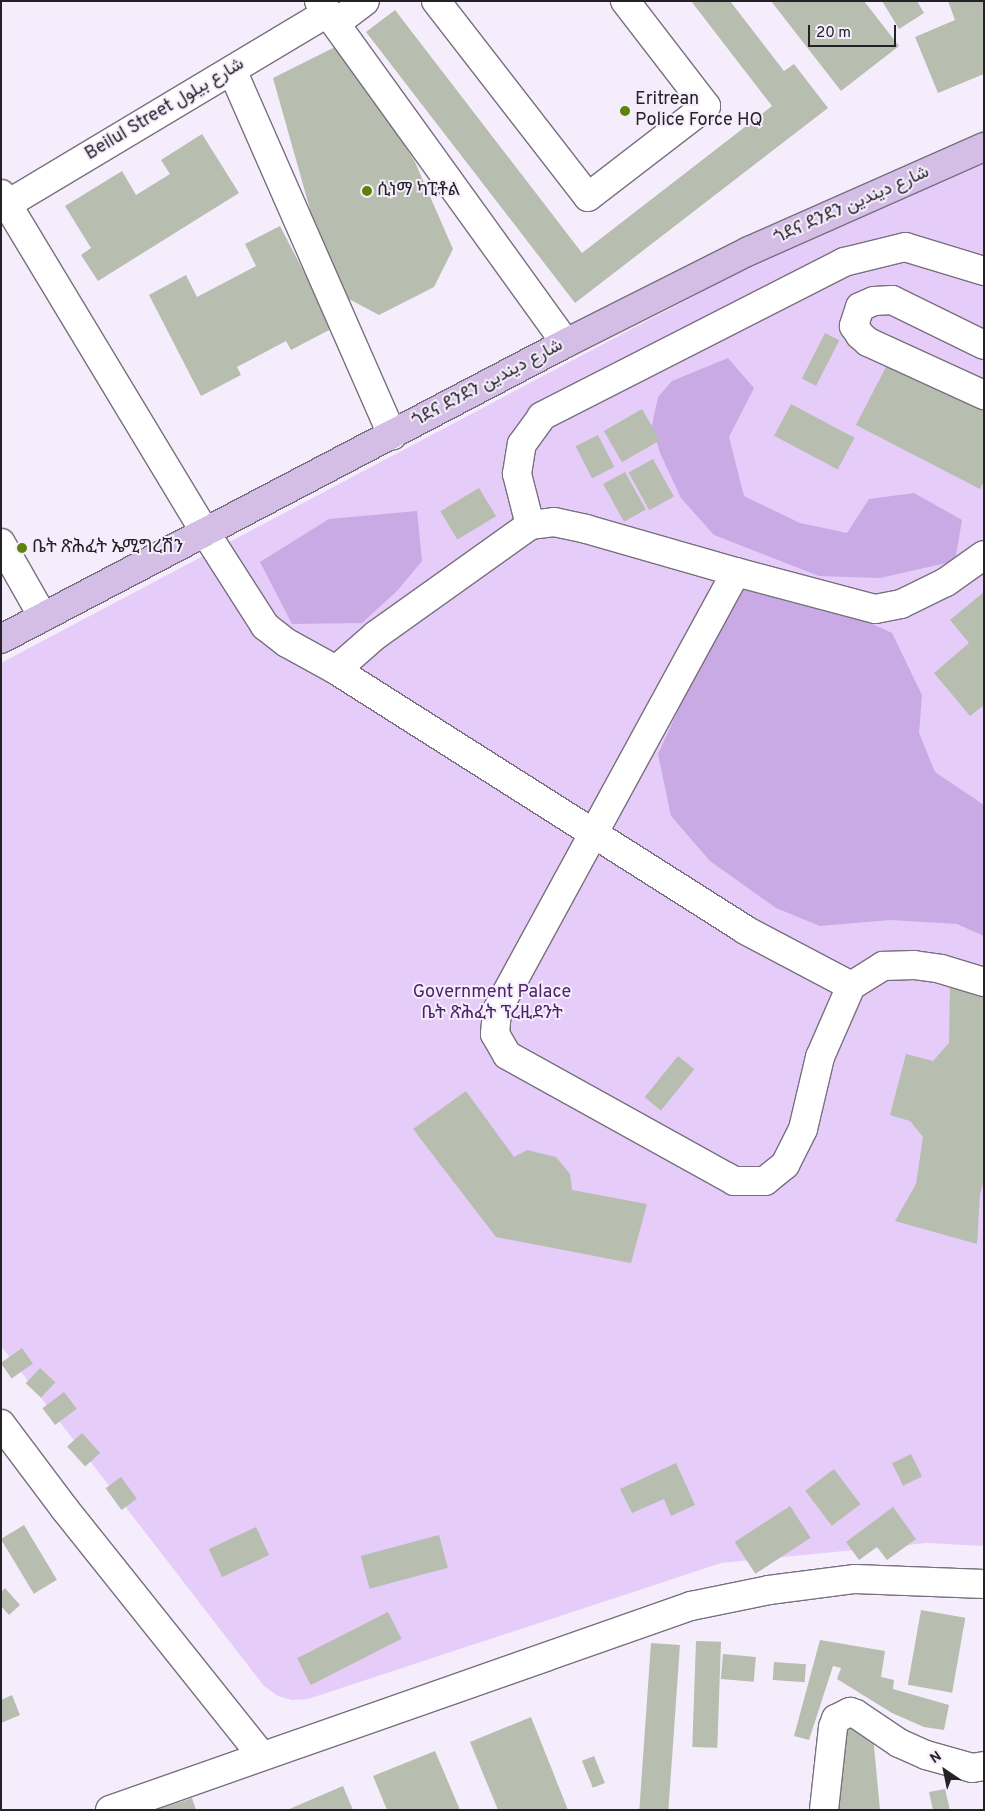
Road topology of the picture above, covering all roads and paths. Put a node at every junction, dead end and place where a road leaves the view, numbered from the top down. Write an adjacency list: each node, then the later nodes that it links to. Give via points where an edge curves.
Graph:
1 (365, 1): 4 (street, Beilul Street شارع بيلول)
2 (625, 1): 3 (street, via 706,106 588,197)
3 (438, 2)
4 (328, 12): 5 (street, Beilul Street شارع بيلول); 9 (street)
5 (232, 70): 7 (street, Beilul Street شارع بيلول); 12 (street)
6 (984, 147): 9 (main road, ጎደና ደንደን شارع ديندين, via 749,251)
7 (4, 202): 14 (street)
8 (984, 271): 13 (street, via 906,247 844,262 542,416 522,444 517,474)
9 (566, 344): 12 (main road, ጎደና ደንደን شارع ديندين)
10 (984, 345): 11 (street, via 892,300 874,301 860,307 854,326 868,342)
11 (984, 395)
12 (392, 435): 14 (main road, ጎደና ደንደን شارع ديندين)
13 (530, 525): 17 (street, via 554,522 586,529); 20 (street, via 376,635)
14 (205, 532): 18 (main road, ጎደና ደንደን شارع ديندين); 20 (street, via 265,626 287,643)
15 (1, 543): 18 (street)
16 (984, 555): 17 (street, via 946,582 902,604 876,609)
17 (736, 572): 21 (street)
18 (43, 617): 19 (main road, ጎደና ደንደን شارع ديندين)
19 (1, 639)
20 (336, 670): 21 (street)
21 (593, 835): 23 (street, via 745,930); 23 (street, via 497,1011 495,1034 507,1055 734,1182 764,1181 785,1165 803,1129 820,1057)
22 (984, 982): 23 (street, via 942,970 883,966)
23 (851, 986)
24 (1, 1424): 26 (street)
25 (984, 1584): 26 (street, via 855,1580 769,1590 691,1606)
26 (262, 1756): 28 (street)
27 (984, 1766): 29 (street, via 972,1768 926,1755 899,1743 850,1712 836,1719 833,1727)
28 (110, 1810)
29 (824, 1810)

